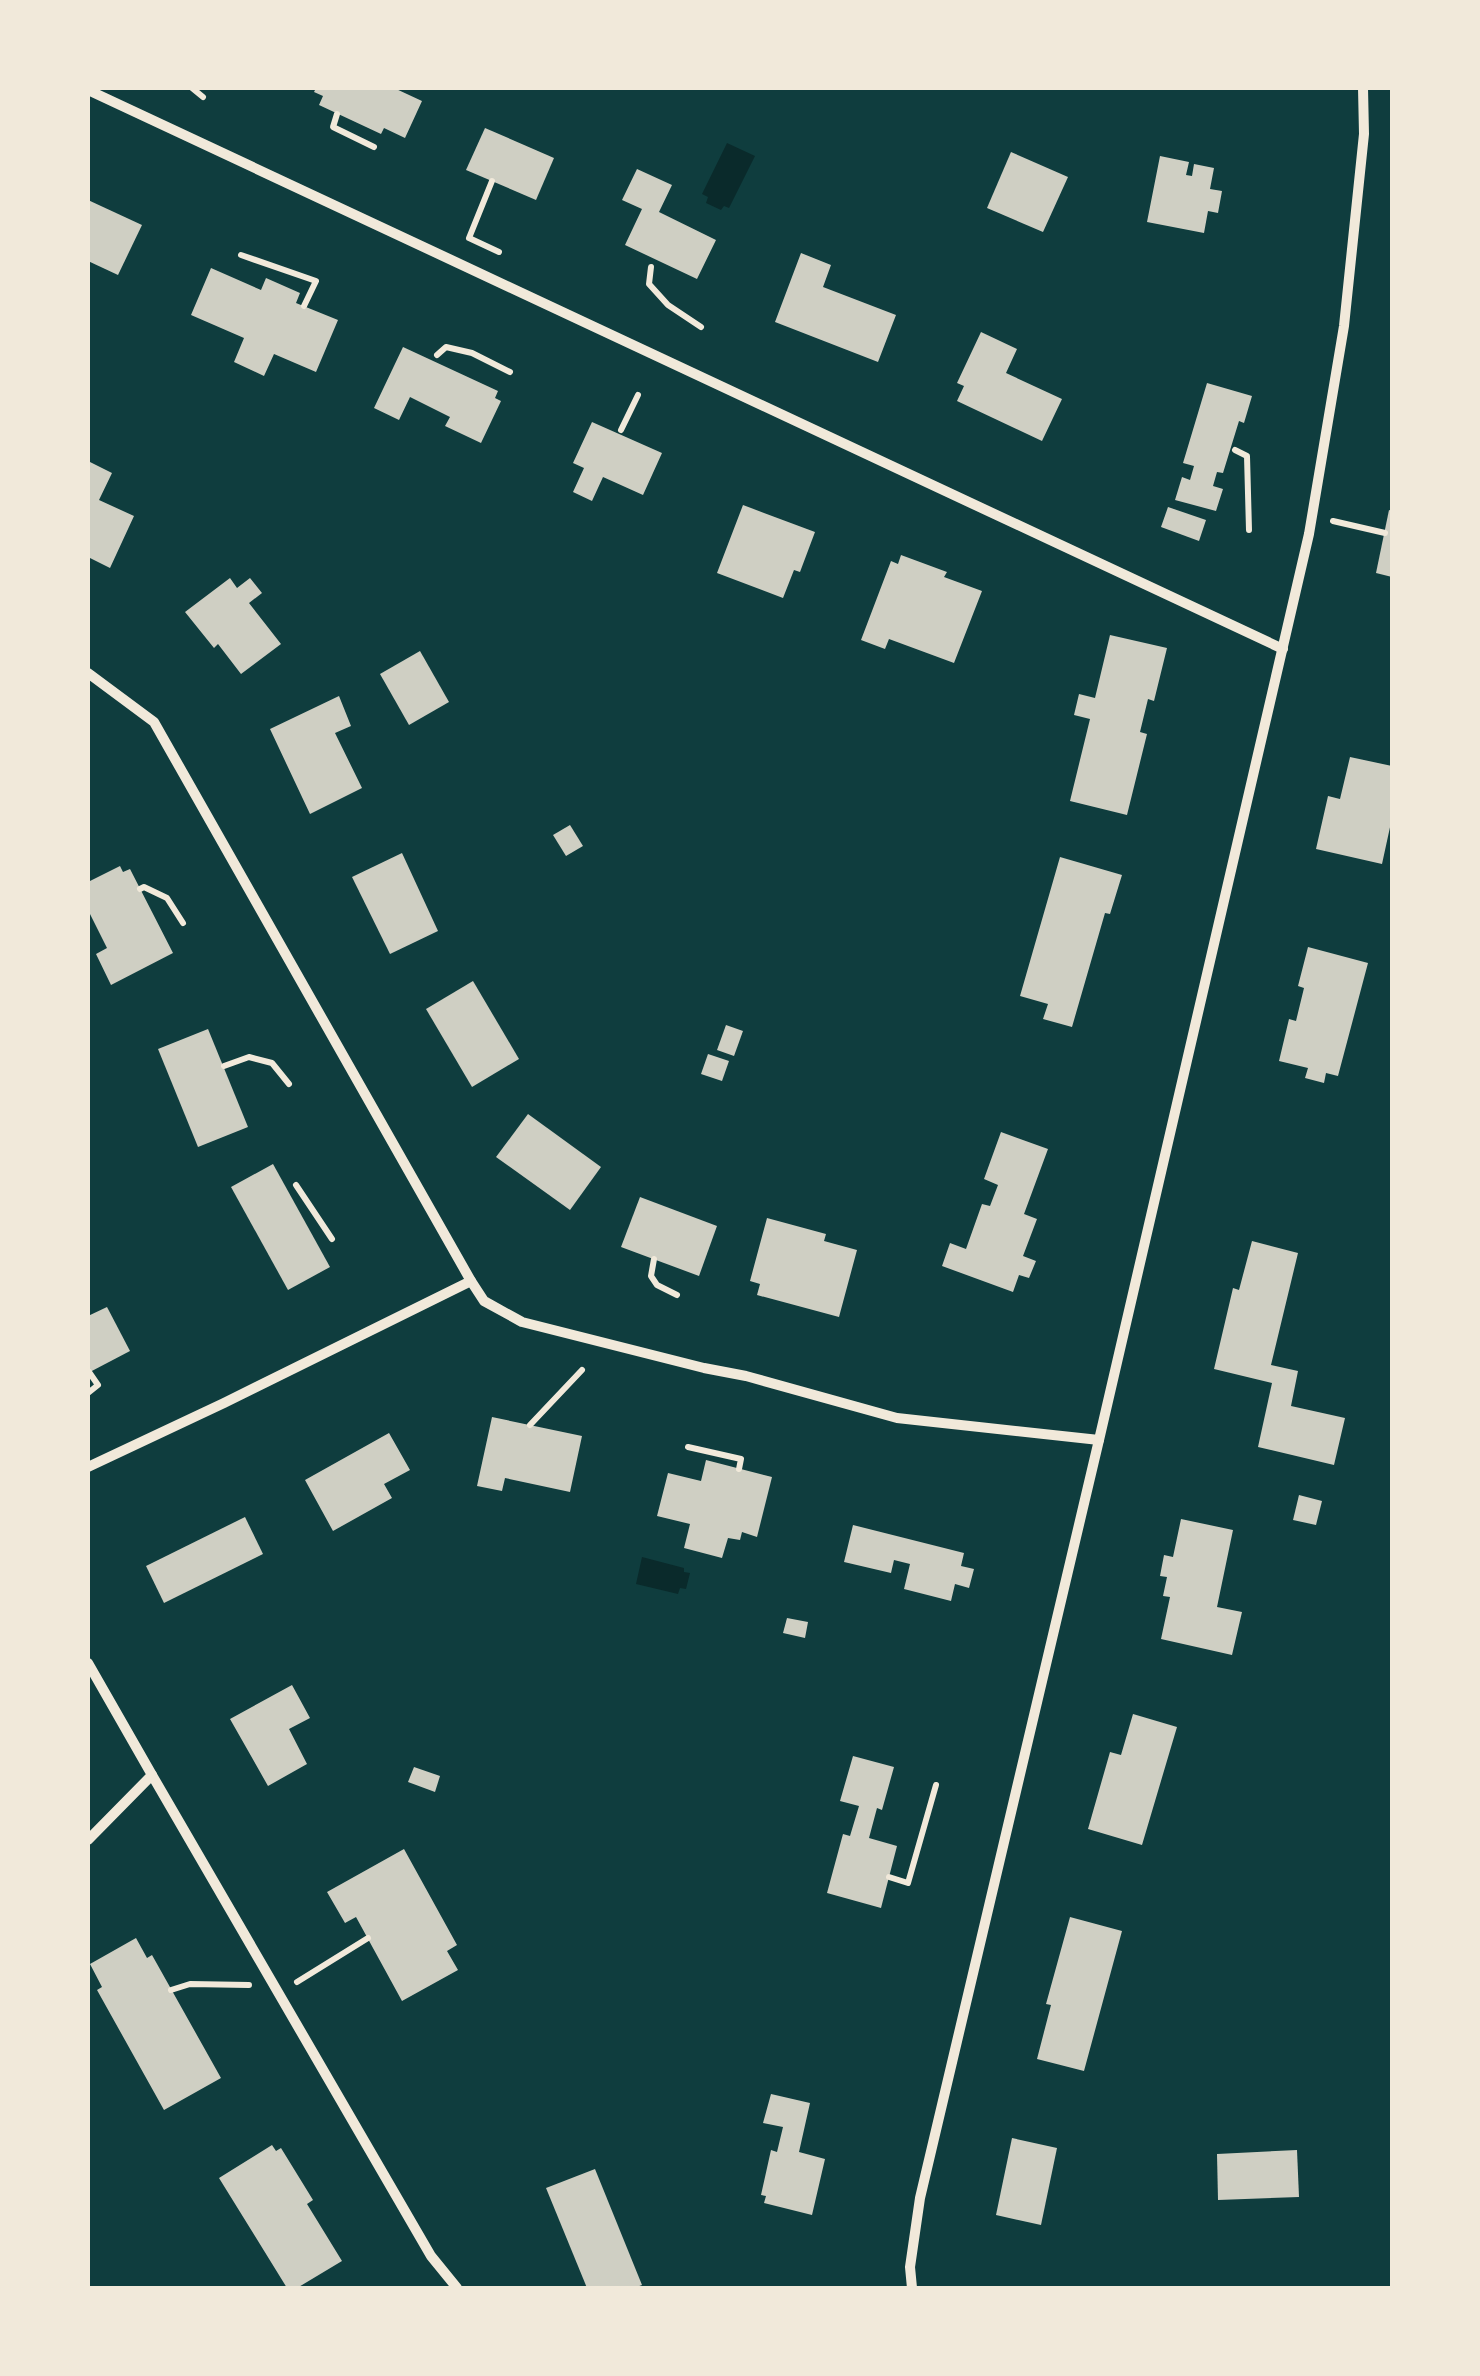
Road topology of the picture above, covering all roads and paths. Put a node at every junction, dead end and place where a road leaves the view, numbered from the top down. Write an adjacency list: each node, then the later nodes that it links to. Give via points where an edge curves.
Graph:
1 (192, 88): 4 (path)
2 (1363, 88): 18 (street, via 1344,326)
3 (88, 90): 21 (street)
4 (204, 97)
5 (337, 114): 6 (path, via 332,127)
6 (374, 146)
7 (492, 181): 9 (path, via 469,238)
8 (241, 255): 11 (path, via 316,281)
9 (513, 259)
10 (651, 267): 12 (path, via 650,284)
11 (304, 306)
12 (701, 327)
13 (438, 355): 14 (path, via 446,347 472,352)
14 (510, 372)
15 (638, 395): 16 (path)
16 (621, 430)
17 (1235, 450): 19 (path, via 1247,456)
18 (1312, 516): 20 (path); 21 (street)
19 (1249, 530)
20 (1385, 533)
21 (1283, 649): 36 (street)
22 (88, 673): 30 (street, via 154,722)
23 (140, 889): 24 (path, via 168,898)
24 (182, 923)
25 (224, 1066): 26 (path, via 249,1057 272,1063)
26 (289, 1084)
27 (296, 1185): 28 (path)
28 (332, 1239)
29 (654, 1259): 31 (path, via 651,1276)
30 (470, 1282): 36 (street, via 484,1301 522,1322 897,1418); 38 (street)
31 (677, 1295)
32 (582, 1370): 35 (path)
33 (89, 1372): 34 (path, via 98,1385)
34 (88, 1393)
35 (530, 1425)
36 (1099, 1440): 49 (street, via 920,2198)
37 (688, 1447): 39 (path, via 741,1460)
38 (88, 1466)
39 (739, 1469)
40 (88, 1663): 41 (street)
41 (152, 1775): 43 (street); 47 (street)
42 (936, 1785): 44 (path, via 908,1884)
43 (88, 1840)
44 (889, 1877)
45 (368, 1938): 47 (path)
46 (171, 1990): 47 (path, via 190,1984)
47 (277, 1990): 48 (street, via 431,2256)
48 (458, 2288)
49 (912, 2288)

